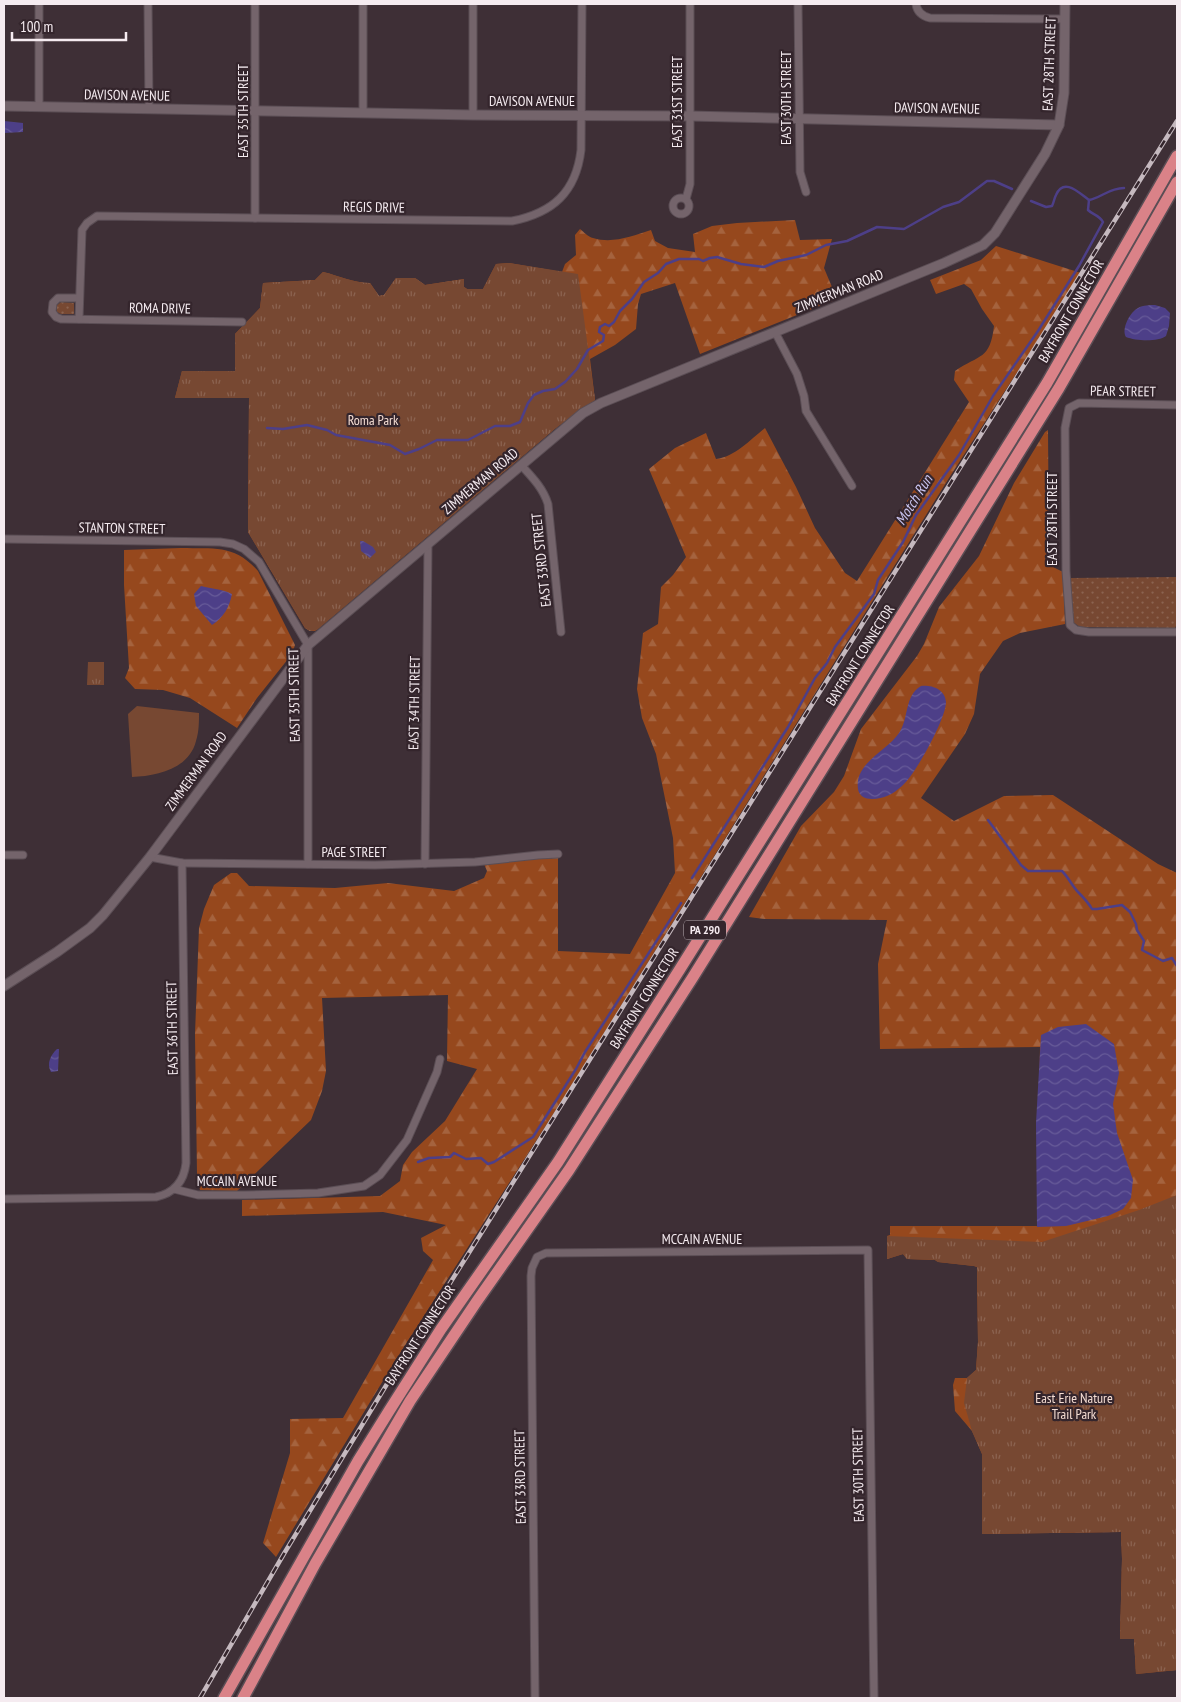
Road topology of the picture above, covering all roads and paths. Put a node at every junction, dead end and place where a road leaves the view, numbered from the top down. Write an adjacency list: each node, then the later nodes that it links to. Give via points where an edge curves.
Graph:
1 (39, 4): 13 (street)
2 (148, 4): 14 (street)
3 (255, 4): 15 (street, EAST 35TH STREET)
4 (363, 4): 16 (street)
5 (473, 4): 17 (street)
6 (582, 4): 18 (street, REGIS DRIVE)
7 (690, 4): 19 (street, EAST 31ST STREET)
8 (798, 4): 20 (street, EAST 30TH STREET)
9 (1065, 4): 11 (street, EAST 28TH STREET)
10 (916, 7): 11 (street, via 930,18)
11 (1065, 19): 21 (street, EAST 28TH STREET, via 1064,93)
12 (4, 106): 13 (street, DAVISON AVENUE)
13 (39, 107): 14 (street, DAVISON AVENUE)
14 (149, 109): 15 (street, DAVISON AVENUE)
15 (255, 110): 16 (street, DAVISON AVENUE); 26 (street, EAST 35TH STREET)
16 (363, 113): 17 (street, DAVISON AVENUE)
17 (473, 115): 18 (street, DAVISON AVENUE)
18 (581, 115): 19 (street, DAVISON AVENUE); 26 (street, REGIS DRIVE, via 580,162 572,182 552,206 525,219)
19 (690, 116): 20 (street, DAVISON AVENUE); 25 (street, EAST 31ST STREET, via 690,184)
20 (798, 119): 21 (street, DAVISON AVENUE); 24 (street, EAST 30TH STREET, via 800,172)
21 (1059, 125): 30 (street, ZIMMERMAN ROAD, via 1045,154 995,233 983,245)
22 (1177, 156): 54 (highway, BAYFRONT CONNECTOR / PA 290, via 1038,399 563,1153 407,1381)
23 (1177, 182): 57 (highway, BAYFRONT CONNECTOR / PA 290, via 1049,405 698,968 569,1170 410,1402 320,1556)
24 (806, 192)
25 (686, 199)
26 (255, 218): 27 (street, REGIS DRIVE, via 103,215 92,219 84,226 81,237)
27 (79, 298): 28 (street); 28 (street, ROMA DRIVE, via 58,298 52,309 58,318)
28 (78, 319): 29 (street, ROMA DRIVE)
29 (242, 322)
30 (775, 332): 33 (street, ZIMMERMAN ROAD, via 592,408); 34 (street, via 797,374 806,411)
31 (1177, 405): 32 (street, PEAR STREET, via 1079,403)
32 (1069, 408): 39 (street, EAST 28TH STREET, via 1065,428 1069,622 1073,630 1089,632)
33 (521, 465): 36 (street, ZIMMERMAN ROAD); 38 (street, EAST 33RD STREET, via 545,493 548,504)
34 (852, 486)
35 (4, 539): 37 (street, STANTON STREET, via 208,542)
36 (428, 543): 40 (street, ZIMMERMAN ROAD); 47 (street, EAST 34TH STREET)
37 (240, 547): 40 (street, EAST 35TH STREET, via 264,568)
38 (561, 632)
39 (1177, 632)
40 (308, 646): 44 (street, ZIMMERMAN ROAD); 46 (street, EAST 35TH STREET)
41 (558, 854): 47 (street, PAGE STREET)
42 (4, 855): 43 (street)
43 (23, 855)
44 (150, 857): 45 (street, PAGE STREET); 48 (street, ZIMMERMAN ROAD, via 90,928)
45 (182, 863): 46 (street, PAGE STREET); 50 (street, EAST 36TH STREET, via 186,1163 184,1176)
46 (308, 864): 47 (street, PAGE STREET)
47 (425, 864)
48 (4, 986)
49 (440, 1059): 50 (street, MCCAIN AVENUE, via 410,1135 380,1175 364,1186 318,1193 246,1196 198,1195)
50 (174, 1190): 51 (street, MCCAIN AVENUE, via 156,1197)
51 (4, 1198)
52 (868, 1250): 53 (street, MCCAIN AVENUE, via 546,1253); 59 (street, EAST 30TH STREET)
53 (537, 1256): 58 (street, EAST 33RD STREET, via 531,1276)
54 (244, 1662): 55 (highway, BAYFRONT CONNECTOR / PA 290); 56 (highway)
55 (224, 1698)
56 (230, 1698)
57 (243, 1698)
58 (534, 1698)
59 (874, 1698)

